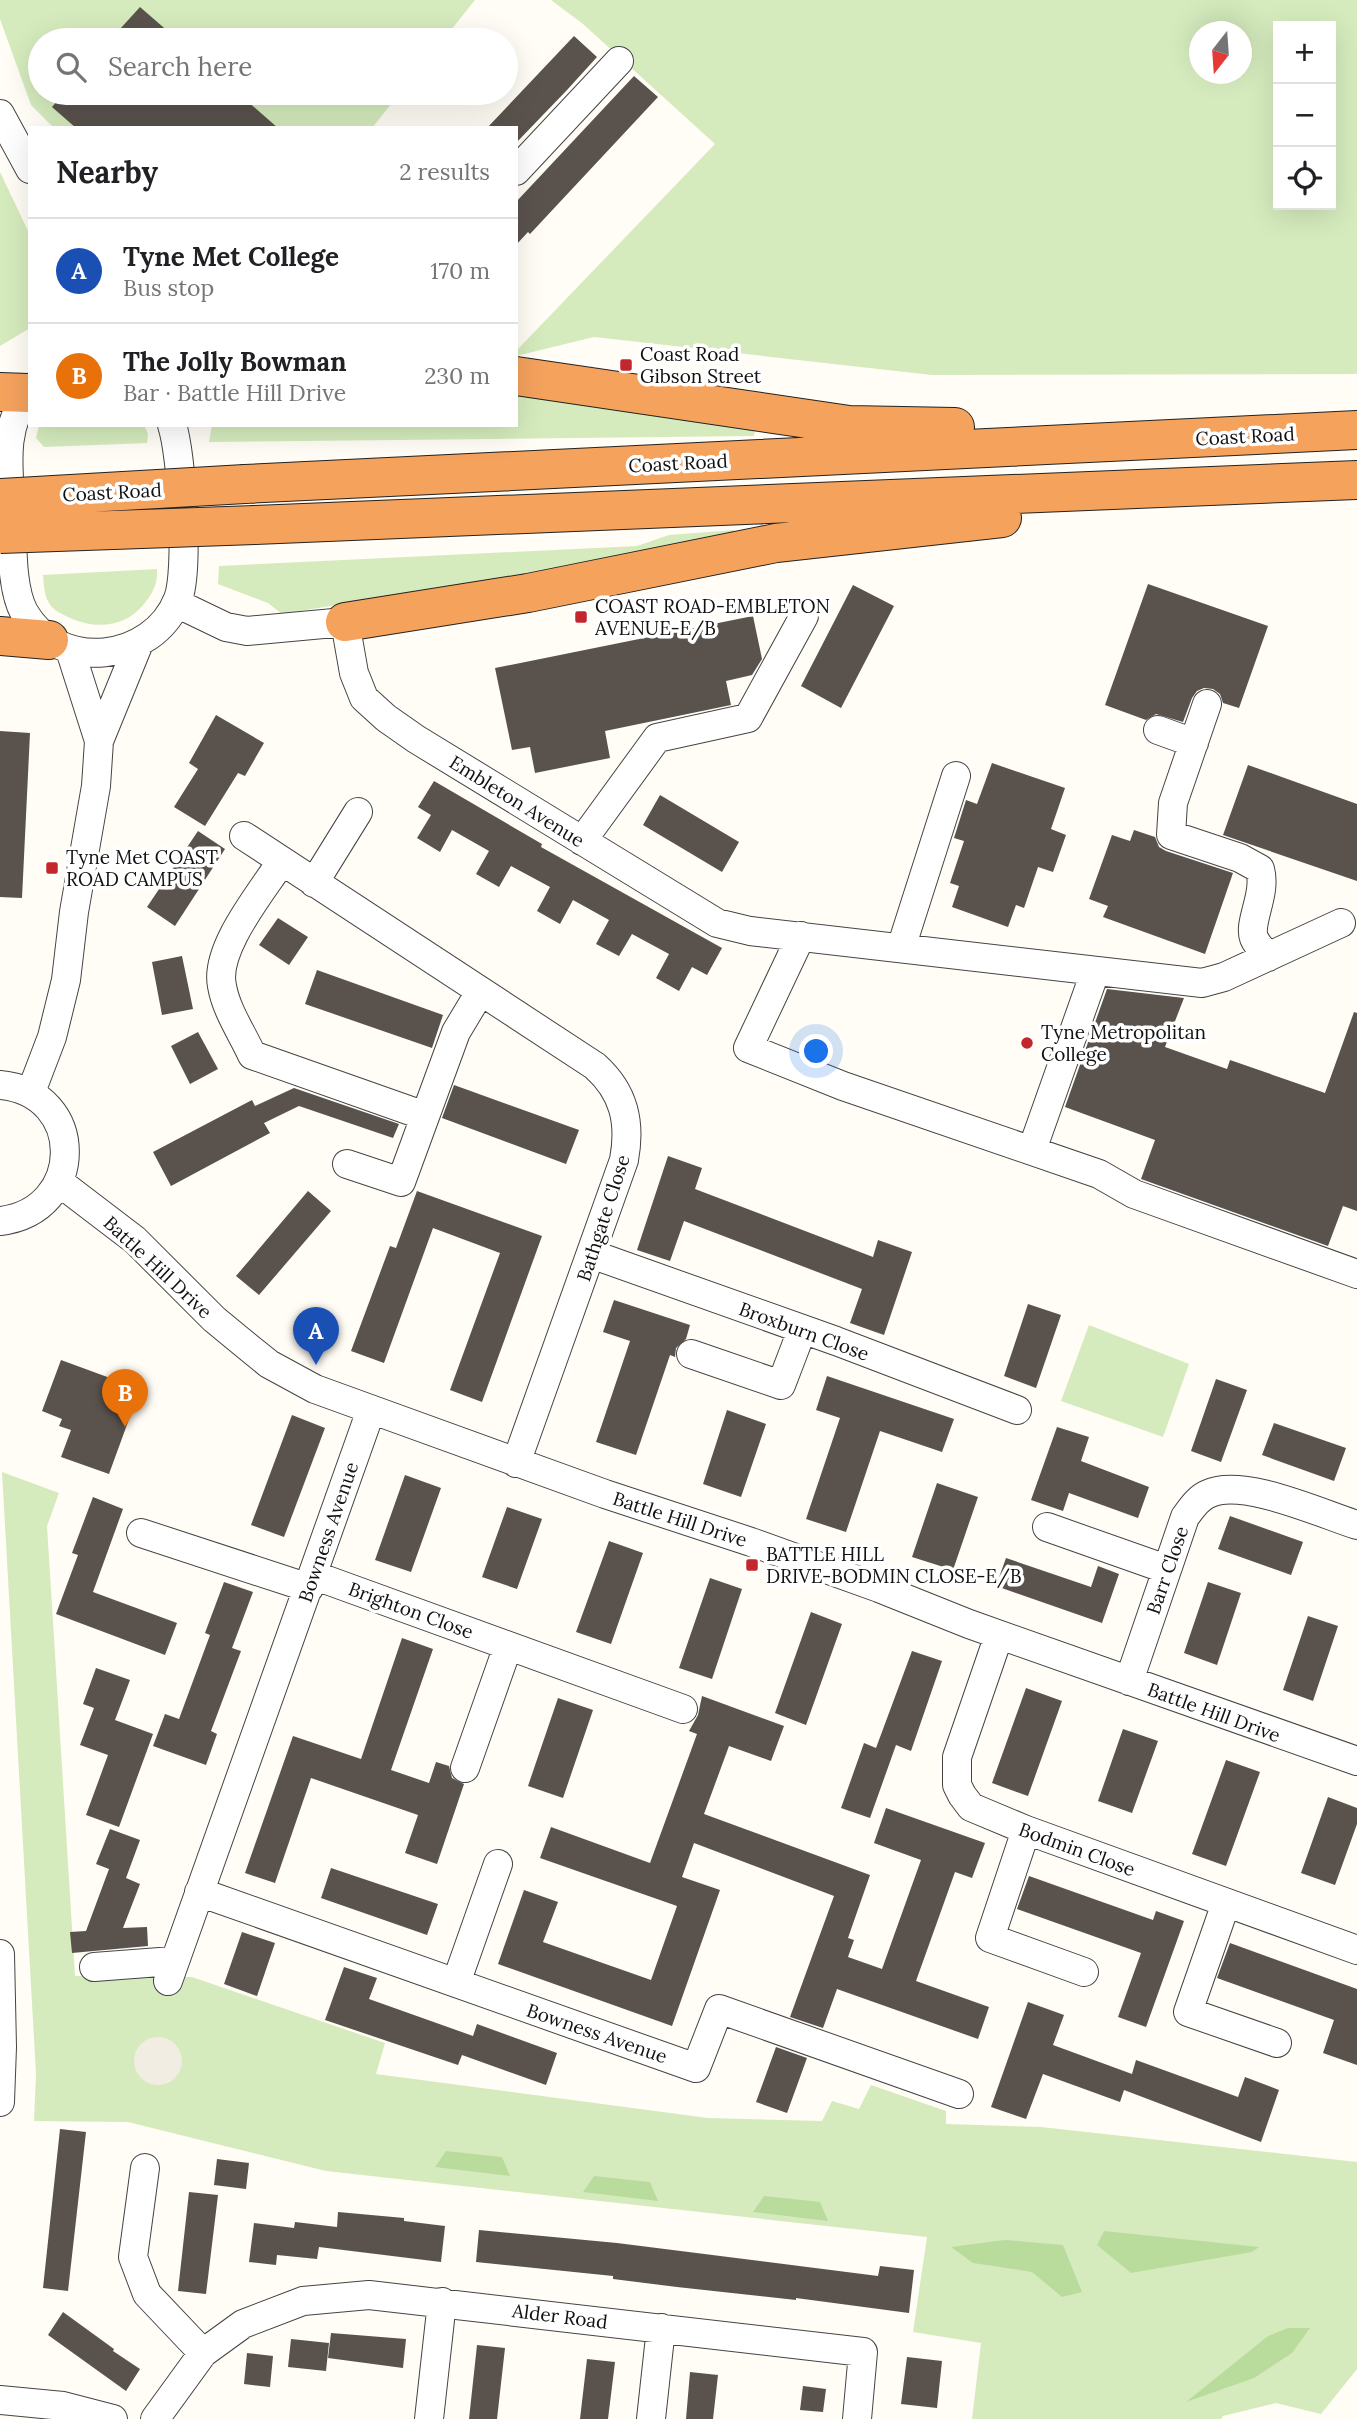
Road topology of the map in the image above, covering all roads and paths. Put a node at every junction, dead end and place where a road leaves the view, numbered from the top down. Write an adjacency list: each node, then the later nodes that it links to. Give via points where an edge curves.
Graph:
1 (619, 61): 4 (street)
2 (0, 114): 3 (street)
3 (28, 165)
4 (518, 169)
5 (518, 376): 9 (highway, via 849,425)
6 (19, 392): 18 (street, via 8,446 16,588 24,612 40,632)
7 (173, 427): 13 (street, via 179,452 183,549)
8 (1357, 430): 9 (highway, Coast Road)
9 (1302, 433): 11 (highway, Coast Road, bridge)
10 (1342, 481): 12 (highway, Coast Road, bridge); 15 (highway, via 776,543 528,593)
11 (0, 498)
12 (0, 534)
13 (176, 603): 15 (street, via 226,627 247,631); 17 (street, via 161,625)
14 (804, 616): 26 (street, via 748,718 657,738)
15 (345, 622): 26 (street, Embleton Avenue, via 358,688 373,708)
16 (0, 636): 18 (highway)
17 (139, 643): 18 (street, via 111,653 84,653); 21 (street)
18 (60, 645): 21 (street)
19 (1207, 704): 22 (street)
20 (1158, 730): 22 (street)
21 (99, 741): 36 (street, via 66,980 52,1037)
22 (1194, 743): 32 (street, via 1161,831 1260,869 1263,886 1253,929)
23 (956, 775): 31 (street)
24 (358, 812): 28 (street)
25 (244, 836): 27 (street, Bathgate Close)
26 (582, 841): 30 (street, Embleton Avenue, via 708,919 747,930)
27 (281, 862): 28 (street, Bathgate Close); 37 (street, via 229,942 221,964 226,999 253,1055)
28 (314, 883): 34 (street, Bathgate Close)
29 (1341, 923): 32 (street, Embleton Avenue)
30 (801, 936): 31 (street, Embleton Avenue); 38 (street, via 748,1048 843,1086)
31 (901, 948): 33 (street, Embleton Avenue)
32 (1268, 957): 33 (street, Embleton Avenue, via 1202,984)
33 (1094, 972): 38 (street)
34 (480, 992): 37 (street, via 456,1032); 42 (street, Bathgate Close, via 595,1066 620,1098 626,1114 624,1160)
35 (0, 1085): 36 (street)
36 (31, 1092): 40 (street, via 58,1119 66,1153)
37 (425, 1116): 39 (street, via 401,1182)
38 (1032, 1150): 43 (street, via 1099,1174 1133,1194)
39 (347, 1164)
40 (59, 1182): 41 (street, via 34,1210); 46 (street, Battle Hill Drive, via 135,1240 214,1319 269,1364 315,1389)
41 (0, 1221)
42 (591, 1254): 44 (street, Broxburn Close); 48 (street, Bathgate Close)
43 (1357, 1274)
44 (802, 1330): 45 (street, via 781,1385); 47 (street, Broxburn Close)
45 (691, 1354)
46 (371, 1410): 48 (street, Battle Hill Drive); 53 (street, Bowness Avenue)
47 (1017, 1410)
48 (516, 1463): 54 (street, Battle Hill Drive, via 751,1542)
49 (1357, 1525): 52 (street, Barr Close, via 1250,1489 1208,1494 1185,1517)
50 (1047, 1527): 52 (street)
51 (141, 1533): 53 (street, Brighton Close)
52 (1166, 1569): 56 (street, Barr Close)
53 (311, 1581): 55 (street, Brighton Close); 62 (street, Bowness Avenue)
54 (999, 1635): 56 (street, Battle Hill Drive); 60 (street, Bodmin Close, via 957,1757 957,1784 971,1807)
55 (508, 1646): 57 (street, Brighton Close); 59 (street)
56 (1129, 1681): 58 (street, Battle Hill Drive)
57 (683, 1709)
58 (1357, 1761)
59 (465, 1768)
60 (1026, 1830): 63 (street, Bodmin Close); 67 (street, via 990,1938)
61 (498, 1864): 68 (street)
62 (199, 1892): 66 (street, Bowness Avenue, via 171,1971); 68 (street, Bowness Avenue)
63 (1226, 1903): 64 (street, Bodmin Close); 69 (street, via 1188,2012)
64 (1357, 1950)
65 (0, 1954): 71 (street)
66 (94, 1967)
67 (1084, 1972)
68 (456, 1983): 70 (street, Bowness Avenue, via 696,2068 719,2009)
69 (1277, 2043)
70 (959, 2094)
71 (0, 2102)
72 (145, 2168): 75 (street, via 133,2257 147,2294)
73 (442, 2302): 74 (street, Alder Road); 75 (street, Alder Road, via 369,2295 303,2301 243,2324); 79 (street)
74 (660, 2328): 80 (street); 81 (street, Alder Road, via 863,2352)
75 (203, 2353): 78 (street, Alder Road)
76 (0, 2400): 77 (street, via 63,2406)
77 (113, 2419)
78 (155, 2419)
79 (429, 2419)
80 (651, 2419)
81 (857, 2419)

